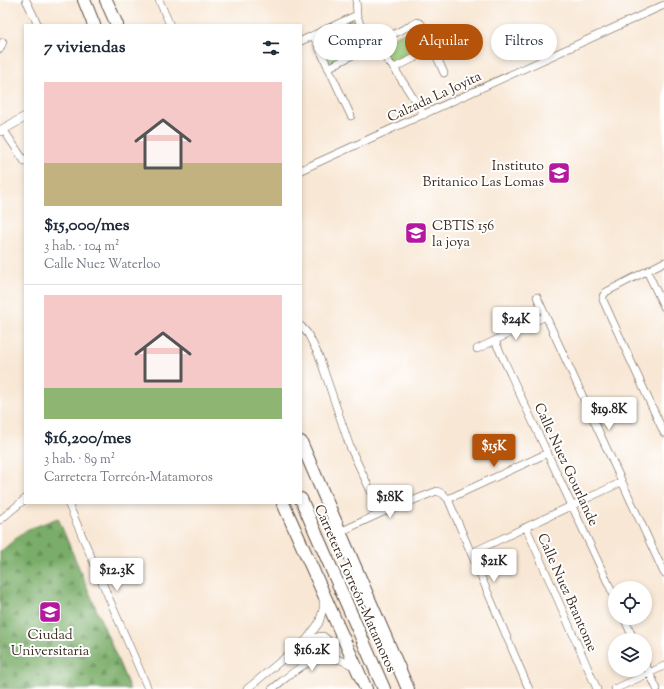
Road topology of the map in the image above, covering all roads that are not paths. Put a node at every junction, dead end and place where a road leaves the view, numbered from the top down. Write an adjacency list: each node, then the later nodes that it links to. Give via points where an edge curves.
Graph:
1 (26, 0): 9 (street)
2 (84, 0): 10 (highway)
3 (106, 0): 11 (highway)
4 (113, 0): 12 (highway)
5 (159, 0): 13 (street)
6 (356, 0): 8 (street)
7 (664, 5): 26 (street, Calzada La Joyita)
8 (357, 15): 14 (street); 15 (street)
9 (38, 24)
10 (94, 24)
11 (117, 24)
12 (120, 24)
13 (170, 24)
14 (341, 24)
15 (360, 24)
16 (314, 38): 17 (street)
17 (302, 41)
18 (325, 60): 23 (street)
19 (344, 60): 23 (street)
20 (387, 60): 24 (street)
21 (410, 60): 24 (street)
22 (438, 60): 25 (street)
23 (328, 68): 27 (street)
24 (394, 68): 26 (street)
25 (444, 73)
26 (424, 115): 31 (street, Calzada La Joyita)
27 (351, 116)
28 (24, 118): 29 (street)
29 (1, 130): 30 (street)
30 (24, 161)
31 (302, 170)
32 (664, 262): 33 (street)
33 (647, 271): 35 (street); 40 (street, via 606,292 603,300)
34 (537, 297): 36 (street)
35 (664, 307)
36 (546, 316): 38 (street); 43 (street)
37 (302, 327): 50 (street, via 319,356 350,447)
38 (495, 341): 39 (street); 42 (street, Calle Nuez Gourlande)
39 (477, 349)
40 (663, 430)
41 (302, 444): 53 (highway)
42 (548, 454): 44 (street); 49 (street, Calle Nuez Gourlande)
43 (622, 482): 49 (street); 55 (street)
44 (448, 499): 50 (street, via 437,491); 54 (street)
45 (24, 500): 51 (street)
46 (302, 501): 69 (highway, Carretera Torreón-Matamoros)
47 (68, 504): 65 (street)
48 (283, 504): 57 (highway)
49 (572, 506): 52 (street); 56 (street, Calle Nuez Gourlande)
50 (381, 513): 53 (street)
51 (0, 520)
52 (526, 527): 54 (street); 72 (street, Calle Nuez Brantome)
53 (340, 532): 70 (highway)
54 (471, 553): 71 (street)
55 (664, 574)
56 (608, 583)
57 (322, 591): 58 (street, via 323,609 319,623 306,640); 61 (highway)
58 (291, 653): 59 (street, via 309,647 317,637 323,636 327,639 326,648 308,658); 66 (street)
59 (304, 665): 61 (street, via 324,658 336,659); 67 (street)
60 (664, 666): 62 (street)
61 (356, 668): 68 (highway)
62 (652, 672)
63 (641, 677): 73 (street)
64 (652, 677): 74 (street)
65 (148, 689)
66 (247, 689)
67 (272, 689)
68 (366, 689)
69 (384, 689)
70 (408, 689)
71 (529, 689)
72 (596, 689)
73 (615, 689)
74 (657, 689)

